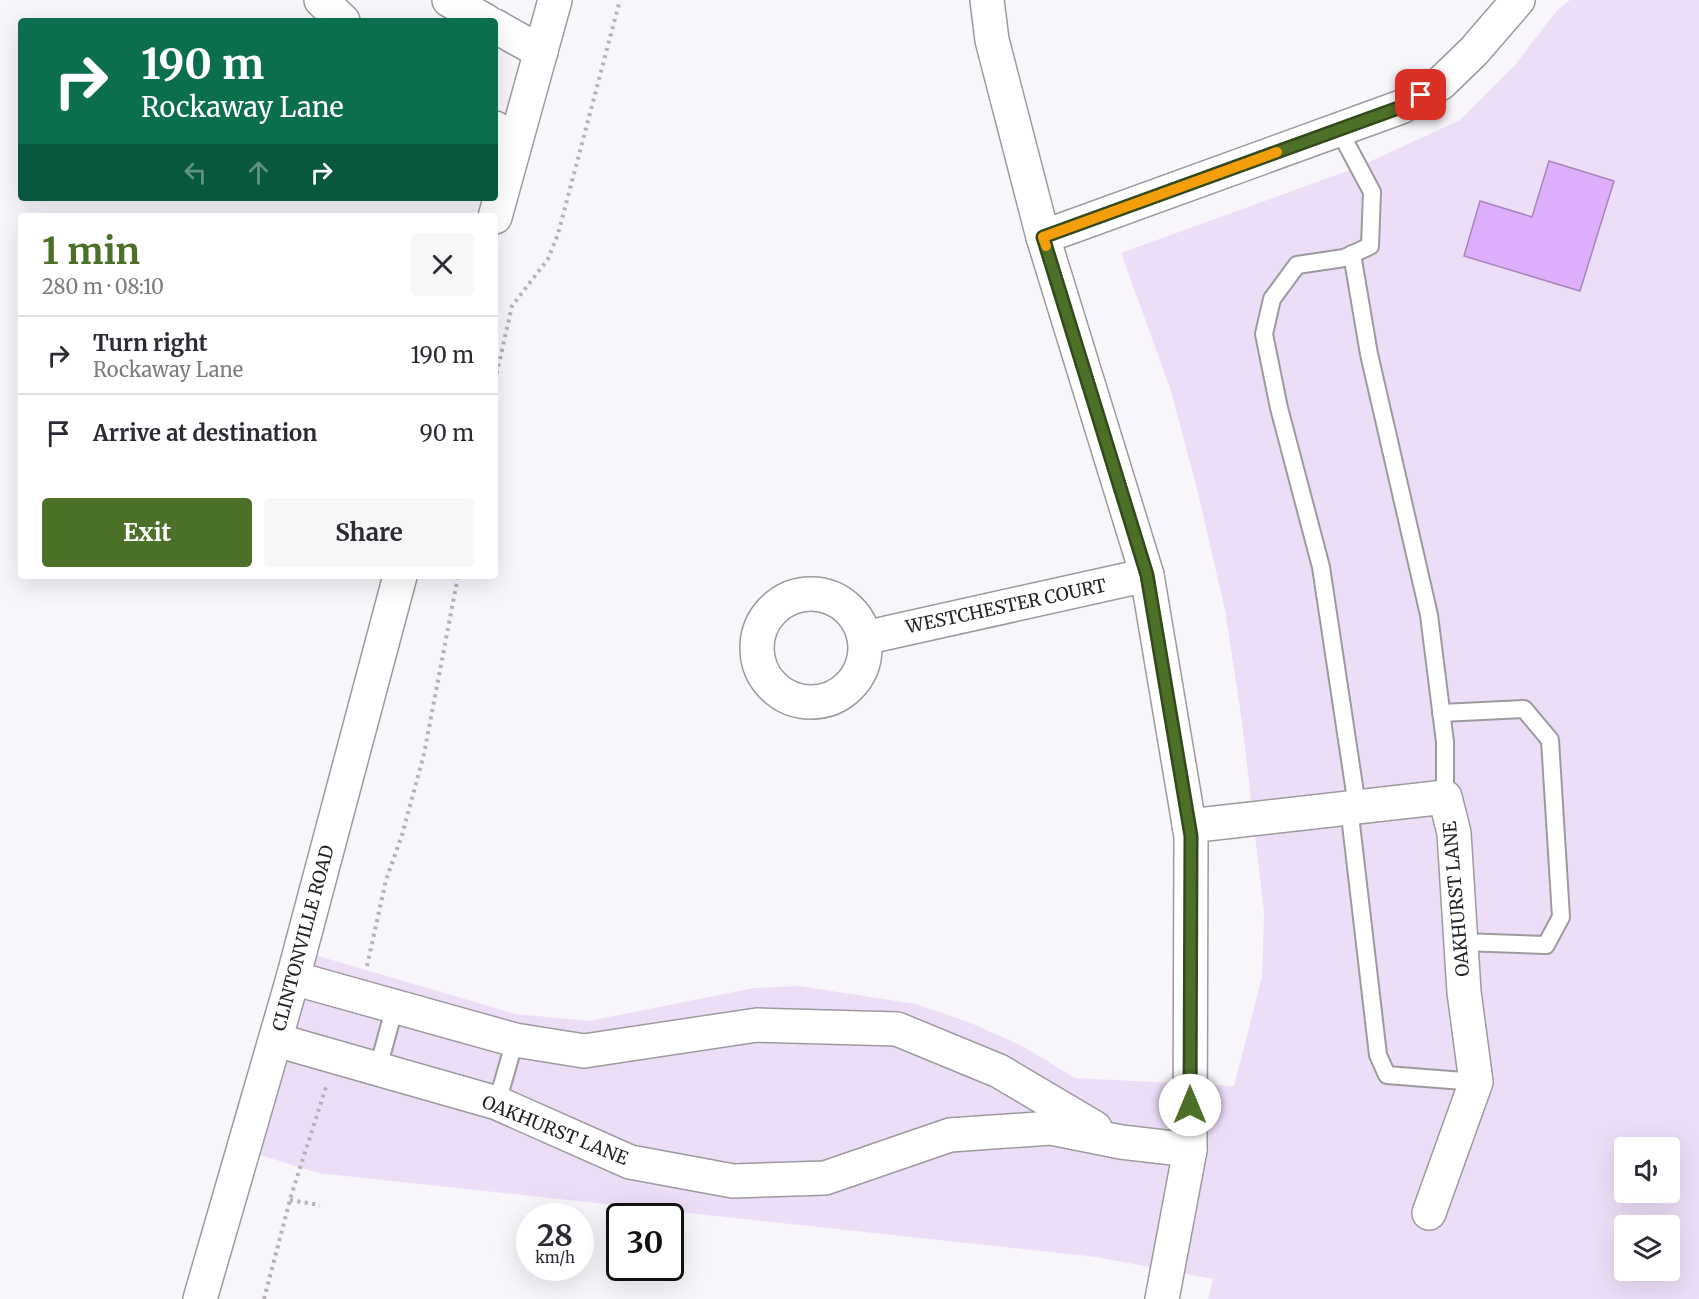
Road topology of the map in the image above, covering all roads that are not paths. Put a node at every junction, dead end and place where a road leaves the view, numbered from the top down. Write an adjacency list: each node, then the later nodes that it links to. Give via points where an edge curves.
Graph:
1 (321, 0): 6 (street)
2 (449, 0): 7 (street)
3 (555, 0): 9 (street)
4 (987, 0): 13 (street, via 992,40)
5 (1518, 0): 10 (street, via 1441,83 1401,107)
6 (340, 18)
7 (481, 18)
8 (498, 28): 9 (street)
9 (541, 52): 11 (street)
10 (1339, 130): 13 (street); 14 (lane, via 1372,192 1370,246)
11 (505, 136): 12 (street)
12 (498, 193)
13 (1043, 237): 15 (street)
14 (1352, 254): 18 (lane, via 1369,354 1428,615); 20 (lane, via 1296,265 1272,299 1264,334 1279,408 1322,567)
15 (1147, 575): 17 (street, WESTCHESTER COURT); 21 (street)
16 (399, 579): 23 (street, CLINTONVILLE ROAD)
17 (864, 638)
18 (1441, 713): 19 (lane); 22 (lane, via 1524,709 1550,740 1561,917 1546,945)
19 (1445, 797): 20 (street, OAKHURST LANE); 22 (street, OAKHURST LANE, via 1454,833)
20 (1353, 806): 21 (street, OAKHURST LANE); 28 (lane, via 1378,1055 1387,1075)
21 (1189, 826): 31 (street)
22 (1461, 942): 28 (street, OAKHURST LANE)
23 (293, 978): 24 (street, OAKHURST LANE); 25 (street, CLINTONVILLE ROAD)
24 (395, 1006): 26 (street, OAKHURST LANE); 27 (lane)
25 (276, 1040): 27 (street, OAKHURST LANE); 33 (street, CLINTONVILLE ROAD)
26 (515, 1040): 29 (lane); 30 (street, OAKHURST LANE, via 584,1051 757,1025 897,1029 999,1071)
27 (378, 1068): 29 (street, OAKHURST LANE)
28 (1476, 1082): 32 (street, OAKHURST LANE)
29 (497, 1103): 30 (street, OAKHURST LANE, via 630,1162 734,1181 825,1178 950,1135 1051,1128)
30 (1120, 1142): 31 (street, OAKHURST LANE)
31 (1190, 1150): 34 (street)
32 (1429, 1214)
33 (200, 1299)
34 (1162, 1299)

